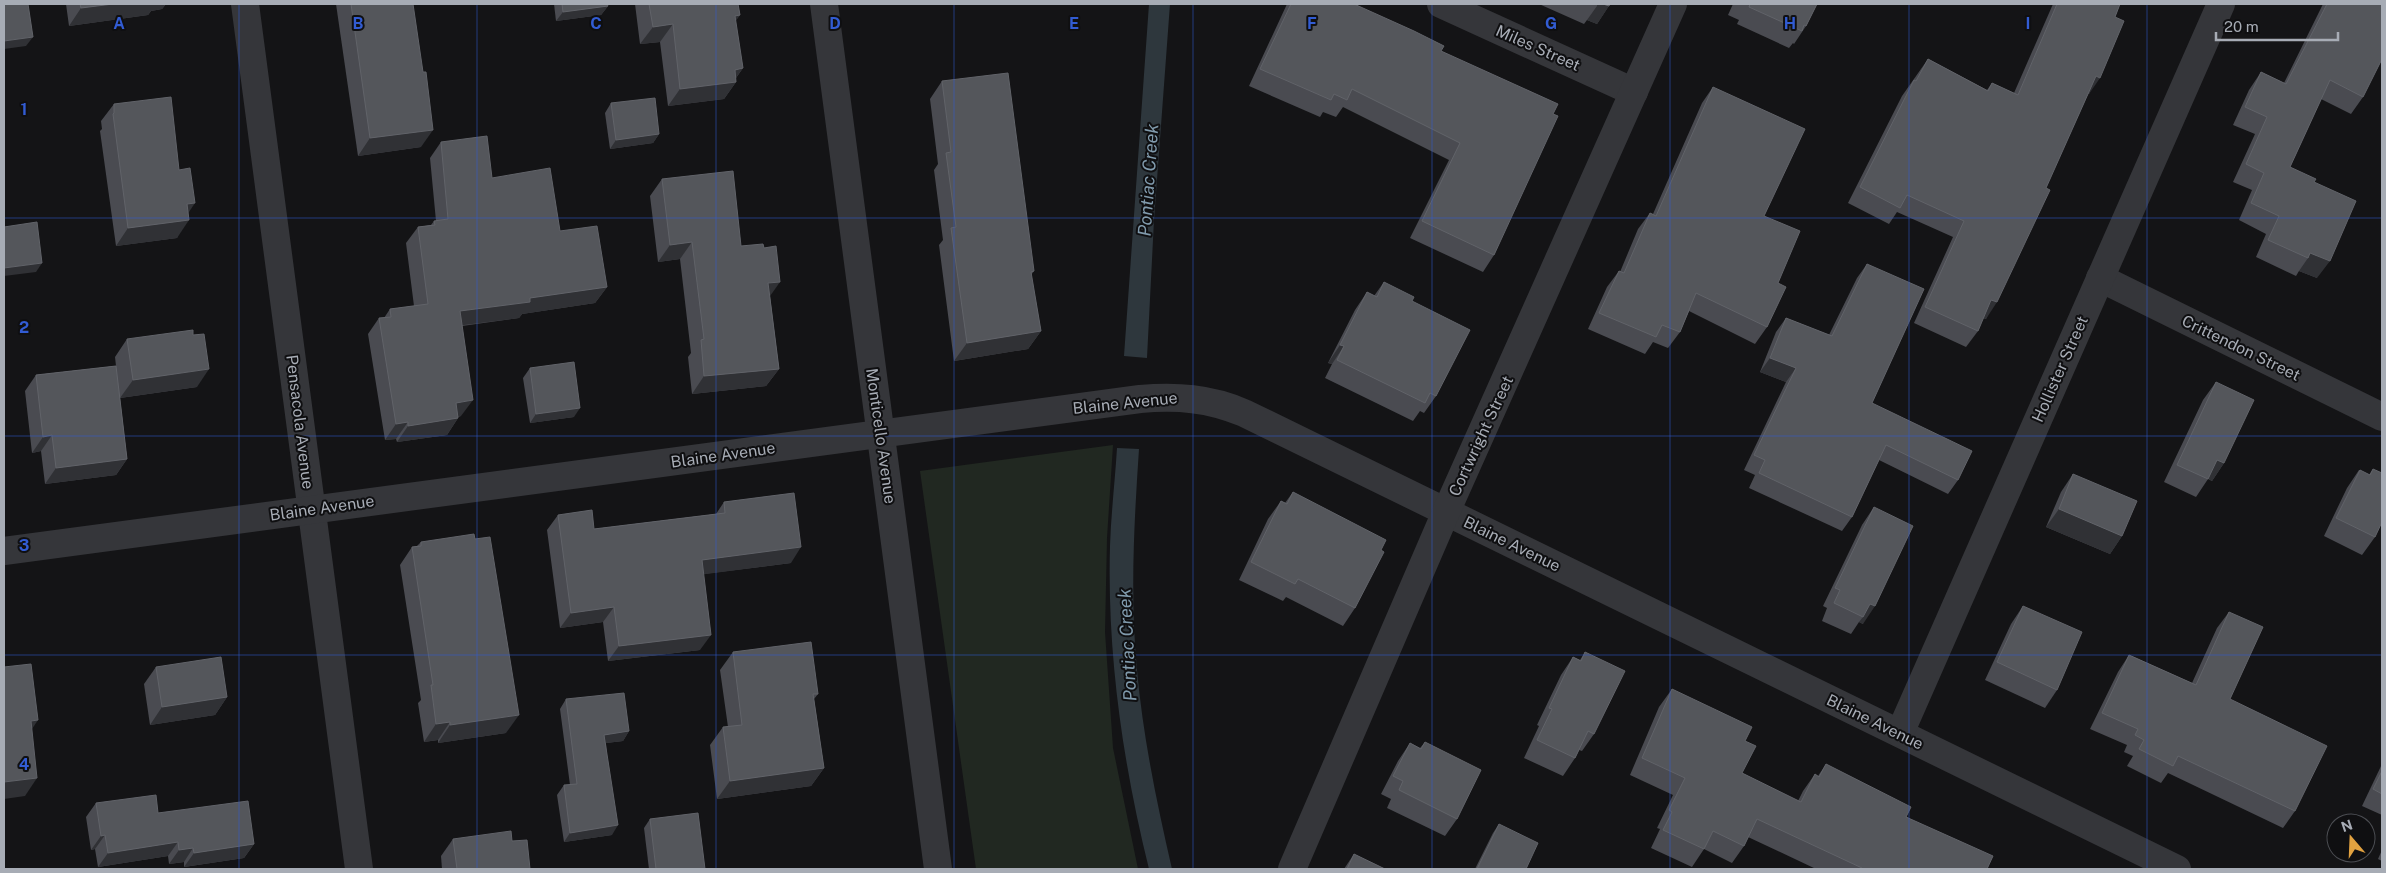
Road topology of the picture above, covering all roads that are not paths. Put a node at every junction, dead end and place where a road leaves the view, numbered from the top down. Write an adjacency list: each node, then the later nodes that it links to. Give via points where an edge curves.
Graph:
1 (245, 4): 10 (street, Pensacola Avenue)
2 (824, 4): 9 (street, Monticello Avenue)
3 (1441, 4): 6 (street, Miles Street)
4 (1673, 4): 6 (street, Cortwright Street)
5 (2221, 4): 7 (street, Hollister Street)
6 (1634, 92): 11 (street, Cortwright Street)
7 (2100, 278): 8 (street, Crittendon Street); 13 (street, Hollister Street)
8 (2382, 417)
9 (881, 434): 10 (street, Blaine Avenue); 11 (street, Blaine Avenue, via 1140,399 1187,397 1215,402 1244,413); 15 (street, Monticello Avenue)
10 (311, 510): 12 (street, Blaine Avenue); 14 (street, Pensacola Avenue)
11 (1446, 512): 13 (street, Blaine Avenue); 16 (street, Cortwright Street)
12 (4, 551)
13 (1900, 734): 17 (street, Blaine Avenue)
14 (359, 869)
15 (938, 869)
16 (1292, 869)
17 (2177, 869)

